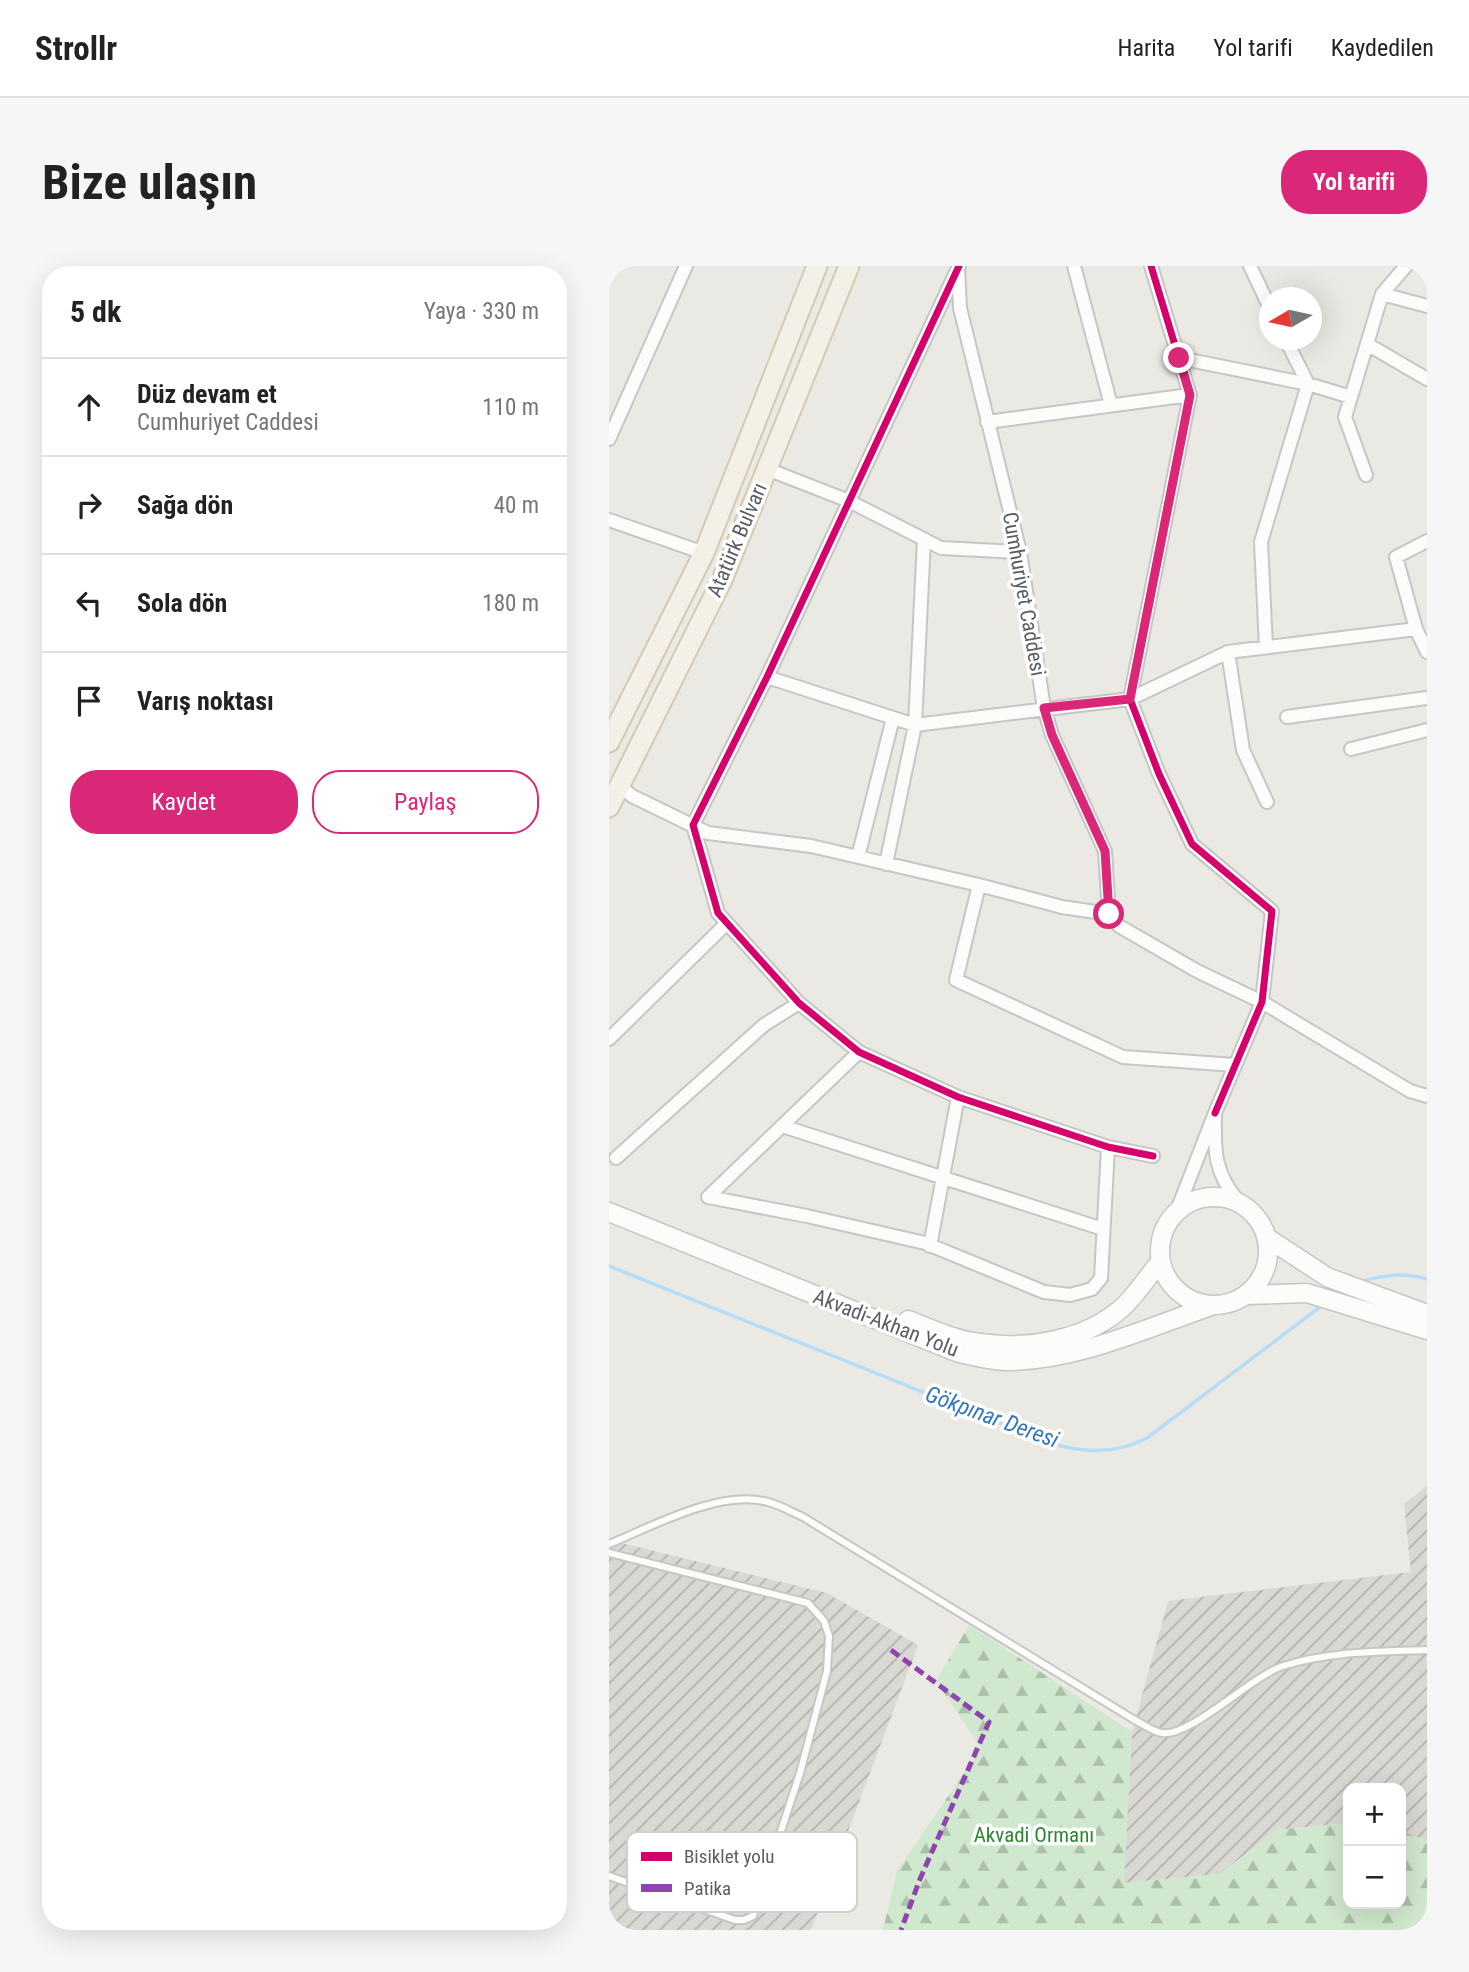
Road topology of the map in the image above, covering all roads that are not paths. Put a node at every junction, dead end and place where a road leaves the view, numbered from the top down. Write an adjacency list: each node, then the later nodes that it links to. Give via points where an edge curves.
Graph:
1 (686, 266): 21 (street)
2 (817, 266): 28 (main road, Atatürk Bulvarı)
3 (849, 266): 22 (main road, Atatürk Bulvarı)
4 (958, 266): 20 (street, Cumhuriyet Caddesi, via 960,308); 24 (street)
5 (1074, 266): 19 (street)
6 (1151, 266): 14 (street)
7 (1250, 266): 9 (street)
8 (1406, 266): 10 (street)
9 (1260, 287)
10 (1382, 294): 11 (street); 12 (street)
11 (1427, 306)
12 (1367, 344): 15 (street); 18 (street)
13 (1291, 350): 16 (street)
14 (1179, 358): 16 (street); 17 (street)
15 (1427, 379)
16 (1308, 384): 18 (street); 31 (street, via 1261,542)
17 (1190, 395): 19 (street); 36 (street)
18 (1351, 397): 23 (street, via 1345,417)
19 (1111, 405): 20 (street)
20 (987, 422): 29 (street, Cumhuriyet Caddesi)
21 (609, 439)
22 (767, 469): 24 (street); 44 (main road, Atatürk Bulvarı, via 722,580)
23 (1366, 475)
24 (849, 501): 26 (street); 34 (street)
25 (609, 520): 28 (street)
26 (924, 539): 29 (street, via 941,548); 40 (street)
27 (1427, 541): 30 (street, via 1396,557)
28 (704, 552): 42 (main road, Atatürk Bulvarı)
29 (1020, 552): 37 (street, Cumhuriyet Caddesi)
30 (1416, 628): 31 (street); 33 (street)
31 (1266, 647): 32 (street)
32 (1228, 652): 36 (street); 45 (street, via 1243,750)
33 (1427, 652)
34 (767, 677): 38 (street); 47 (street)
35 (1427, 698): 39 (street)
36 (1130, 699): 37 (street); 53 (street, via 1192,844 1272,911)
37 (1044, 708): 40 (street); 51 (street, Cumhuriyet Caddesi, via 1105,851)
38 (893, 718): 40 (street); 48 (street)
39 (1287, 718)
40 (915, 725): 49 (street)
41 (1427, 730): 43 (street)
42 (609, 741)
43 (1351, 749)
44 (620, 786): 46 (main road, Atatürk Bulvarı); 47 (street)
45 (1267, 802)
46 (609, 807)
47 (693, 825): 48 (street, via 708,833); 52 (street, via 718,913)
48 (858, 857): 49 (street)
49 (886, 864): 50 (street)
50 (979, 885): 51 (street); 57 (street, via 956,980 1123,1057)
51 (1109, 914): 53 (street, via 1119,926 1197,971)
52 (727, 923): 54 (street); 55 (street)
53 (1262, 1002): 57 (street); 58 (street, via 1410,1091)
54 (799, 1003): 56 (street); 64 (street, via 764,1025)
55 (609, 1038)
56 (859, 1052): 59 (street); 61 (street)
57 (1235, 1065): 60 (street)
58 (1427, 1096)
59 (958, 1097): 62 (street); 65 (street)
60 (1215, 1113): 67 (street, via 1219,1170); 69 (street)
61 (782, 1126): 65 (street); 72 (street, via 708,1197)
62 (1108, 1147): 63 (street); 70 (street)
63 (1153, 1156)
64 (616, 1158)
65 (943, 1178): 70 (street); 72 (street)
66 (609, 1200): 73 (main road, Akvadi-Akhan Yolu, via 949,1336 981,1343 1033,1344 1090,1330 1122,1307)
67 (1240, 1203): 69 (main road, via 1206,1197); 71 (main road, via 1254,1214)
68 (609, 1212): 75 (main road, Akvadi-Akhan Yolu, via 959,1353 1006,1361 1104,1344)
69 (1176, 1213): 73 (main road, via 1160,1244)
70 (1103, 1229): 72 (street, via 1101,1278 1092,1289 1070,1295 1044,1292)
71 (1266, 1237): 74 (main road, via 1267,1264); 76 (main road, via 1327,1277)
72 (930, 1246)
73 (1161, 1261): 75 (main road, via 1177,1291)
74 (1247, 1295): 75 (main road, via 1230,1304); 77 (main road, via 1307,1293)
75 (1211, 1306)
76 (1427, 1314)
77 (1427, 1330)
78 (609, 1544): 80 (lane, via 708,1505 743,1499 768,1502 803,1517 1162,1734 1191,1724 1280,1667 1337,1654)
79 (609, 1553): 81 (lane, via 808,1603 824,1621 829,1636 827,1671)
80 (1427, 1650)
81 (781, 1832)
82 (609, 1876): 83 (lane)
83 (627, 1882)
84 (712, 1912): 85 (lane, via 744,1920)
85 (754, 1912)

